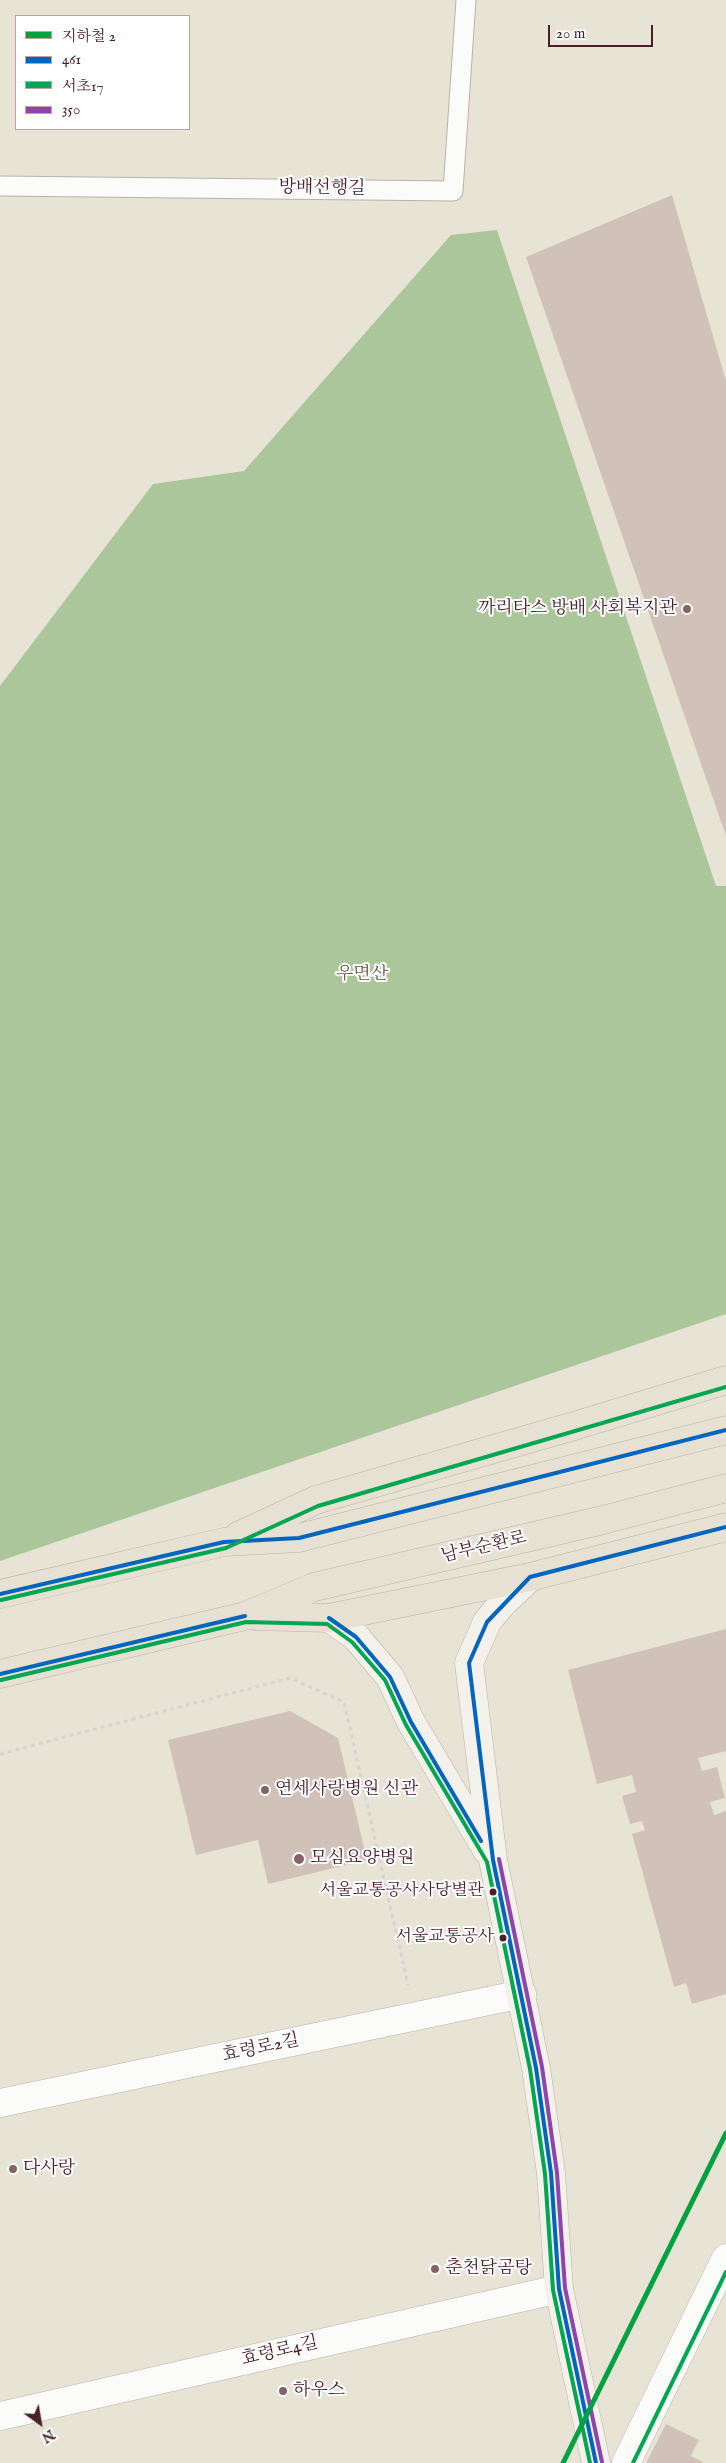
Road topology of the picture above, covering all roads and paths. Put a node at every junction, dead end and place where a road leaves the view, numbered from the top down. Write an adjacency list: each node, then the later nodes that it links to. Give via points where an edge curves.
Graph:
1 (466, 0): 2 (lane, 방배선행길, via 453,191)
2 (0, 186)
3 (726, 1380): 7 (main road, via 316,1500)
4 (726, 1430): 7 (main road, via 299,1538)
5 (726, 1488): 10 (main road, 남부순환로, via 314,1587)
6 (726, 1527): 8 (main road, 남부순환로)
7 (224, 1542): 9 (main road)
8 (530, 1577): 11 (main road, 남부순환로); 14 (main road, via 487,1622 469,1663)
9 (0, 1594)
10 (245, 1616): 11 (main road, 남부순환로); 12 (main road, 남부순환로)
11 (329, 1618): 14 (main road, via 356,1637 390,1677 411,1722)
12 (0, 1674)
13 (0, 1754): 16 (path, via 290,1678 344,1702)
14 (493, 1860): 15 (main road)
15 (522, 1994): 16 (street, 효령로2길); 19 (main road, via 551,2173)
16 (415, 2016): 17 (street, 효령로2길)
17 (0, 2103)
18 (726, 2258): 22 (street)
19 (559, 2289): 20 (street, 효령로4길); 21 (main road)
20 (0, 2416)
21 (596, 2463)
22 (626, 2463)

